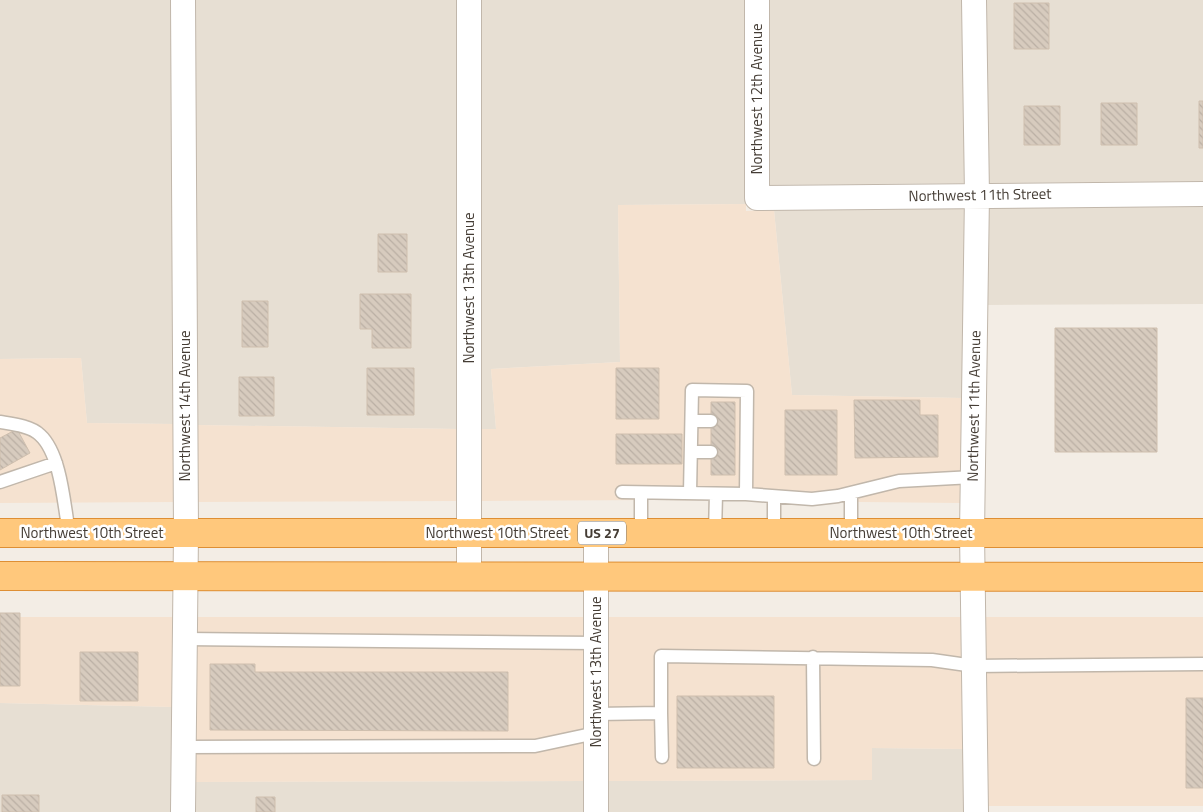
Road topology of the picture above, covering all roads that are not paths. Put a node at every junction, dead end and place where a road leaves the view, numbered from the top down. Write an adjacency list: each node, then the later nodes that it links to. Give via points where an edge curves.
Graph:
1 (182, 0): 26 (street, Northwest 14th Avenue)
2 (469, 0): 27 (street, Northwest 13th Avenue)
3 (757, 0): 7 (street, Northwest 12th Avenue)
4 (974, 0): 6 (street, Northwest 11th Avenue)
5 (1203, 194): 6 (street, Northwest 11th Street)
6 (978, 195): 7 (street, Northwest 11th Street); 15 (street, Northwest 11th Avenue)
7 (757, 198)
8 (692, 421): 9 (lane); 11 (lane); 22 (lane, via 692,390 747,391 741,421)
9 (711, 421)
10 (0, 422): 13 (lane, via 39,433 49,445)
11 (691, 452): 12 (lane); 19 (lane)
12 (711, 452)
13 (56, 463): 16 (lane); 25 (lane)
14 (6, 467): 16 (lane)
15 (973, 477): 20 (lane, via 900,482); 32 (street, Northwest 11th Avenue)
16 (6, 480)
17 (622, 492): 18 (lane)
18 (641, 493): 19 (lane); 29 (lane)
19 (690, 493): 21 (lane)
20 (851, 493): 23 (lane, via 812,499); 31 (lane)
21 (716, 494): 22 (lane); 30 (lane)
22 (746, 494): 23 (lane)
23 (774, 498): 34 (lane)
24 (0, 533): 25 (highway, Northwest 10th Street / US 27)
25 (69, 533): 26 (highway, Northwest 10th Street / US 27)
26 (186, 533): 27 (highway, Northwest 10th Street / US 27); 36 (street, Northwest 14th Avenue)
27 (469, 533): 28 (highway, Northwest 10th Street / US 27); 37 (street, Northwest 13th Avenue)
28 (596, 533): 29 (highway, Northwest 10th Street / US 27); 38 (street, Northwest 13th Avenue)
29 (641, 533): 30 (highway, Northwest 10th Street / US 27)
30 (715, 533): 34 (highway, Northwest 10th Street / US 27)
31 (851, 533): 32 (highway, Northwest 10th Street / US 27); 34 (highway, Northwest 10th Street / US 27)
32 (972, 533): 33 (highway, Northwest 10th Street / US 27); 40 (street, Northwest 11th Avenue)
33 (1203, 533)
34 (774, 534)
35 (0, 576): 36 (highway)
36 (186, 576): 37 (highway); 41 (street, Northwest 14th Avenue)
37 (470, 576): 38 (highway)
38 (596, 576): 40 (highway); 42 (street, Northwest 13th Avenue)
39 (1203, 577): 40 (highway)
40 (973, 578): 45 (street, Northwest 11th Avenue)
41 (185, 639): 42 (lane); 48 (street, Northwest 14th Avenue)
42 (596, 643): 47 (street, Northwest 13th Avenue)
43 (813, 657): 45 (lane, via 932,660); 46 (lane, via 661,656); 50 (lane)
44 (1203, 664): 45 (lane)
45 (974, 666): 53 (street, Northwest 11th Avenue)
46 (661, 713): 47 (lane); 49 (lane)
47 (596, 724): 48 (lane, via 535,746); 52 (street, Northwest 13th Avenue)
48 (184, 747): 51 (street, Northwest 14th Avenue)
49 (662, 757)
50 (814, 759)
51 (183, 812)
52 (596, 812)
53 (976, 812)

